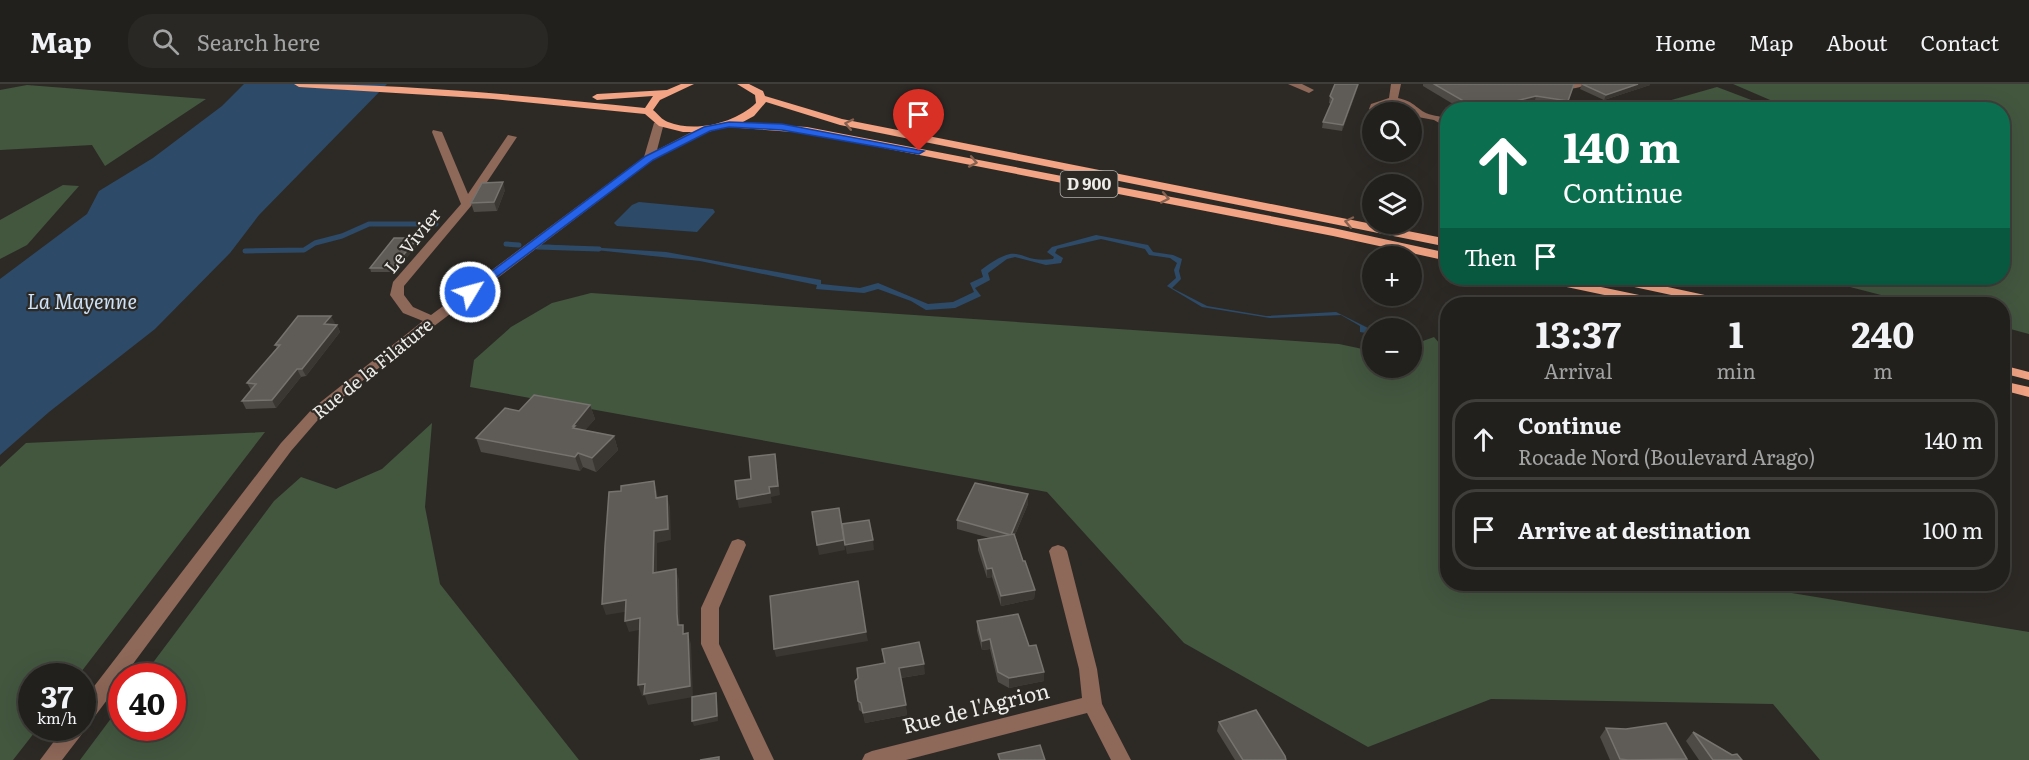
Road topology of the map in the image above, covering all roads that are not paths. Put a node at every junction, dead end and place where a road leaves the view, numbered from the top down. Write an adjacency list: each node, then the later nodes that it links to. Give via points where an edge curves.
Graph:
1 (299, 84): 10 (main road)
2 (742, 84): 11 (main road)
3 (1293, 84): 8 (street)
4 (1396, 84): 12 (street)
5 (1540, 84): 6 (street)
6 (1582, 84)
7 (683, 85): 9 (main road)
8 (1309, 90)
9 (665, 92): 10 (main road, via 612,97); 15 (main road, via 650,104)
10 (493, 96): 15 (main road)
11 (762, 98): 19 (main road, via 756,112); 25 (main road, D 900, one-way to 11, via 840,122)
12 (1393, 101): 13 (street); 14 (street)
13 (1387, 102)
14 (1398, 102)
15 (648, 111): 18 (main road)
16 (1422, 117): 17 (street)
17 (1440, 120)
18 (660, 123): 20 (main road); 23 (street)
19 (729, 124): 20 (main road); 26 (main road, D 900, one-way to 26, via 807,130)
20 (707, 129): 23 (street, Rue de la Filature)
21 (437, 132): 24 (street, Le Vivier)
22 (512, 137): 24 (street, Le Vivier)
23 (650, 158): 31 (street, Rue de la Filature)
24 (467, 204): 31 (street, Le Vivier, via 398,285 397,295 408,310)
25 (1440, 241)
26 (1440, 255)
27 (1575, 285): 29 (main road)
28 (1642, 285): 30 (main road)
29 (1631, 297)
30 (1696, 297)
31 (432, 320): 38 (street, Rue de la Filature, via 318,411 286,447)
32 (2010, 371): 33 (main road)
33 (2029, 376)
34 (2010, 387): 35 (main road)
35 (2029, 392)
36 (738, 545): 42 (street, via 710,608 710,644)
37 (1058, 551): 39 (street, via 1088,669)
38 (96, 699)
39 (1092, 704): 43 (street, Rue de l'Agrion); 44 (street)
40 (65, 741): 41 (street)
41 (50, 760)
42 (764, 760)
43 (872, 760)
44 (1121, 760)

